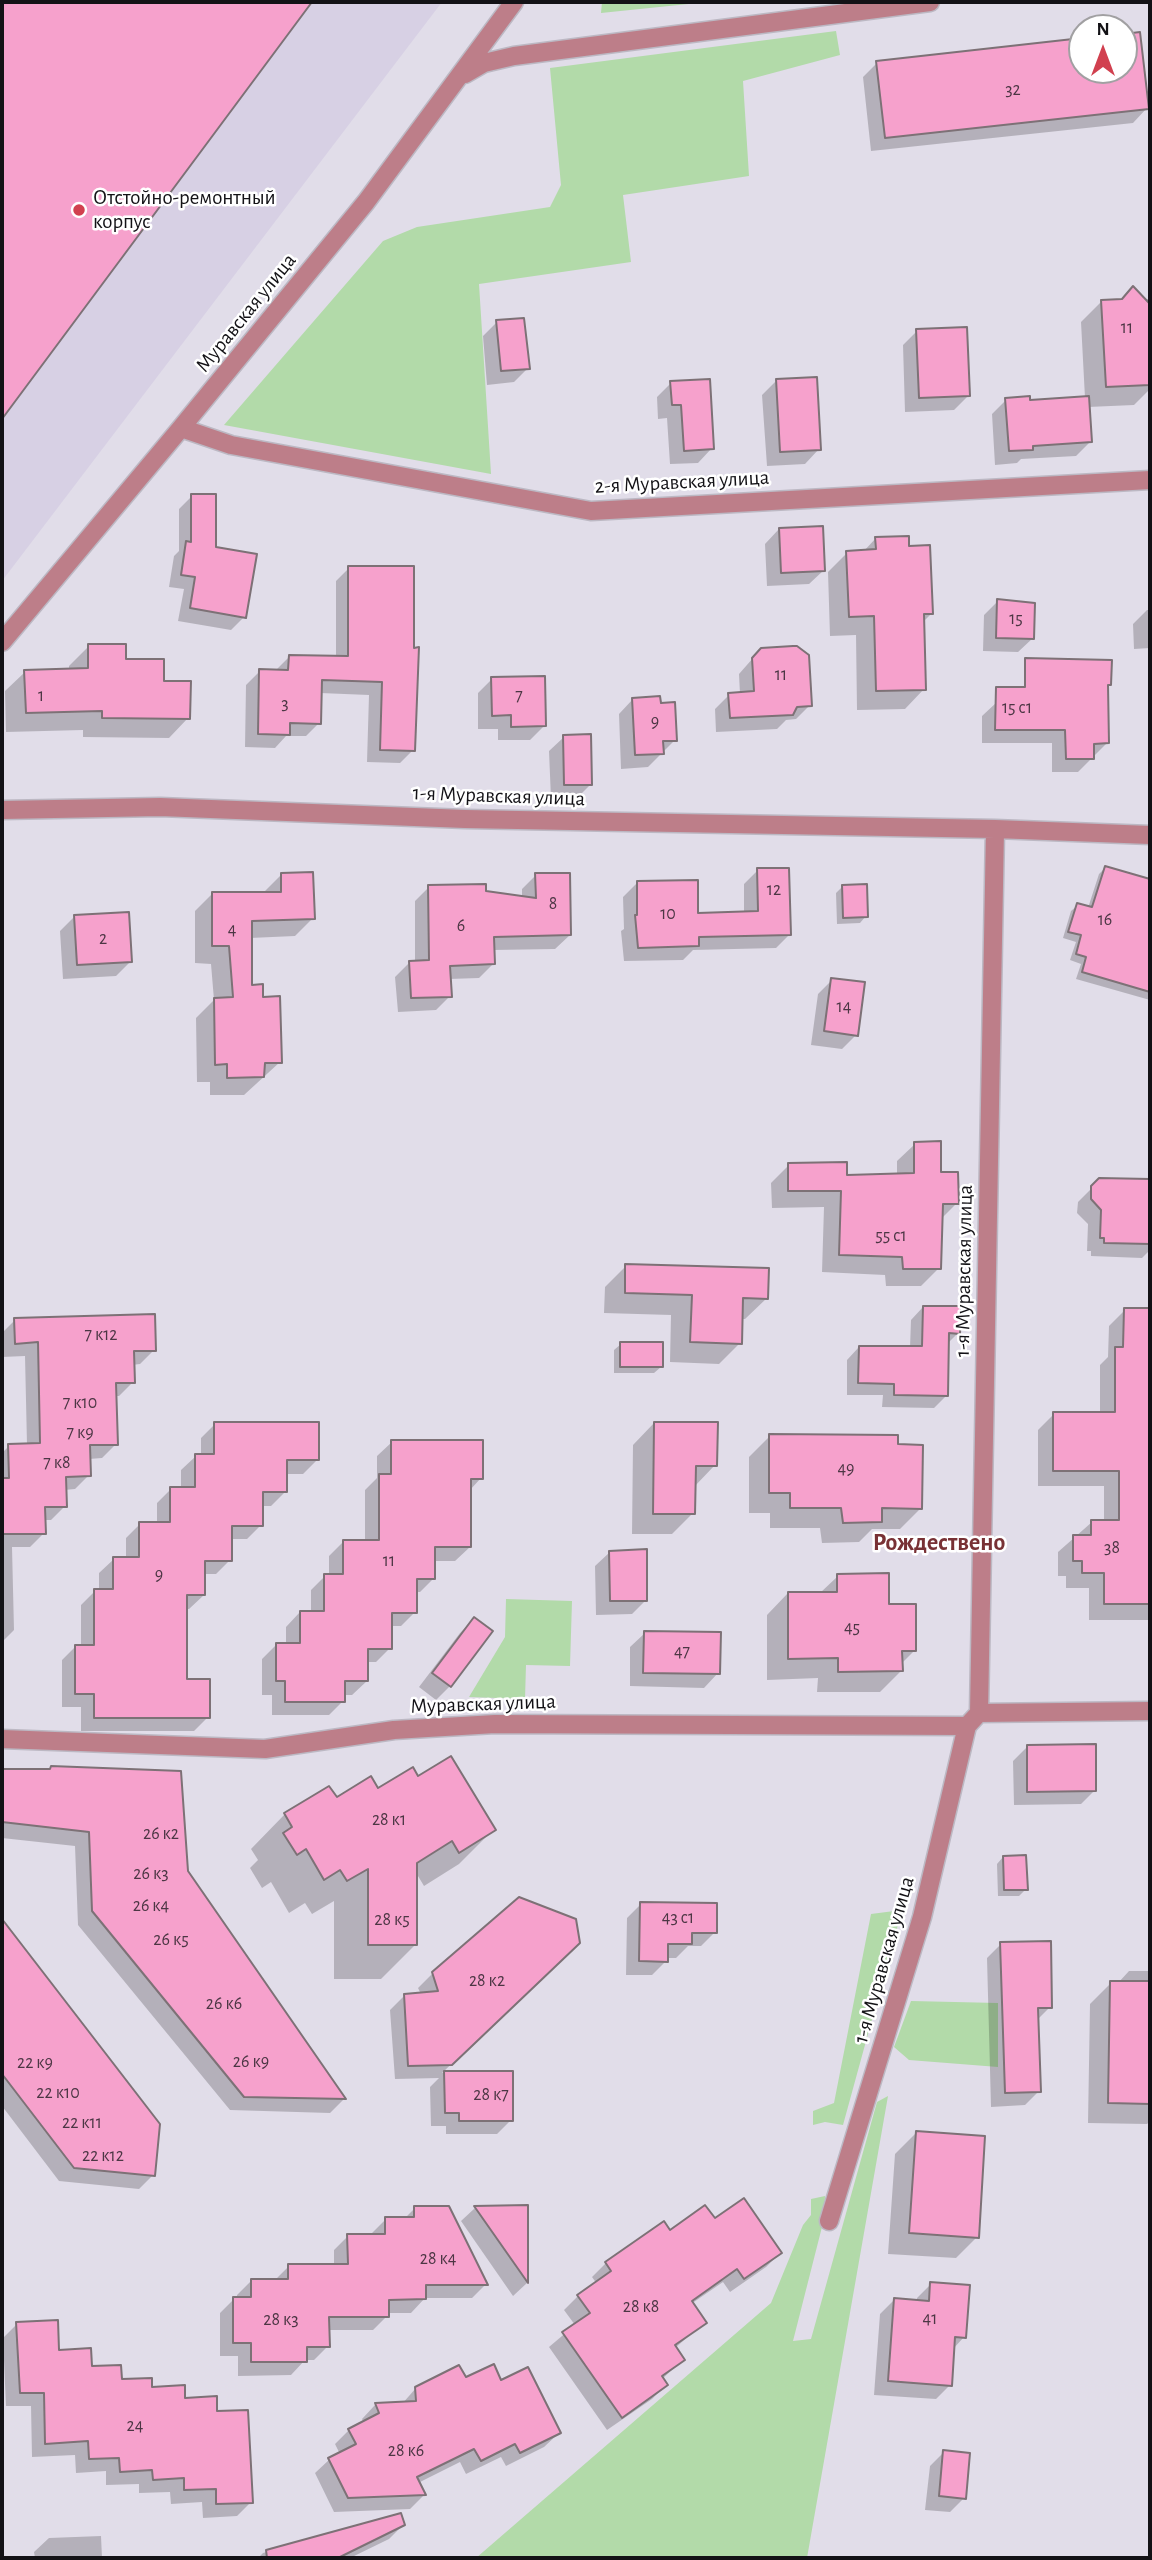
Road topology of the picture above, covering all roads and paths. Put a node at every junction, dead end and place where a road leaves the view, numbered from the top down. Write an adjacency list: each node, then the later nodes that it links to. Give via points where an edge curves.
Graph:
1 (514, 2): 3 (street, Муравская улица)
2 (930, 2): 3 (street, via 514,56 484,62)
3 (456, 79): 4 (street, Муравская улица, via 366,202)
4 (181, 428): 5 (street, 2-я Муравская улица, via 231,445 591,511); 6 (street, Муравская улица)
5 (1150, 480)
6 (2, 642)
7 (2, 810): 8 (street, 1-я Муравская улица, via 160,807 465,819)
8 (995, 829): 9 (street, 1-я Муравская улица); 11 (street, 1-я Муравская улица)
9 (1150, 835)
10 (1150, 1711): 11 (street)
11 (973, 1719): 12 (street, Муравская улица, via 495,1724 394,1730 265,1749); 13 (street, 1-я Муравская улица, via 922,1917)
12 (2, 1739)
13 (829, 2221)

